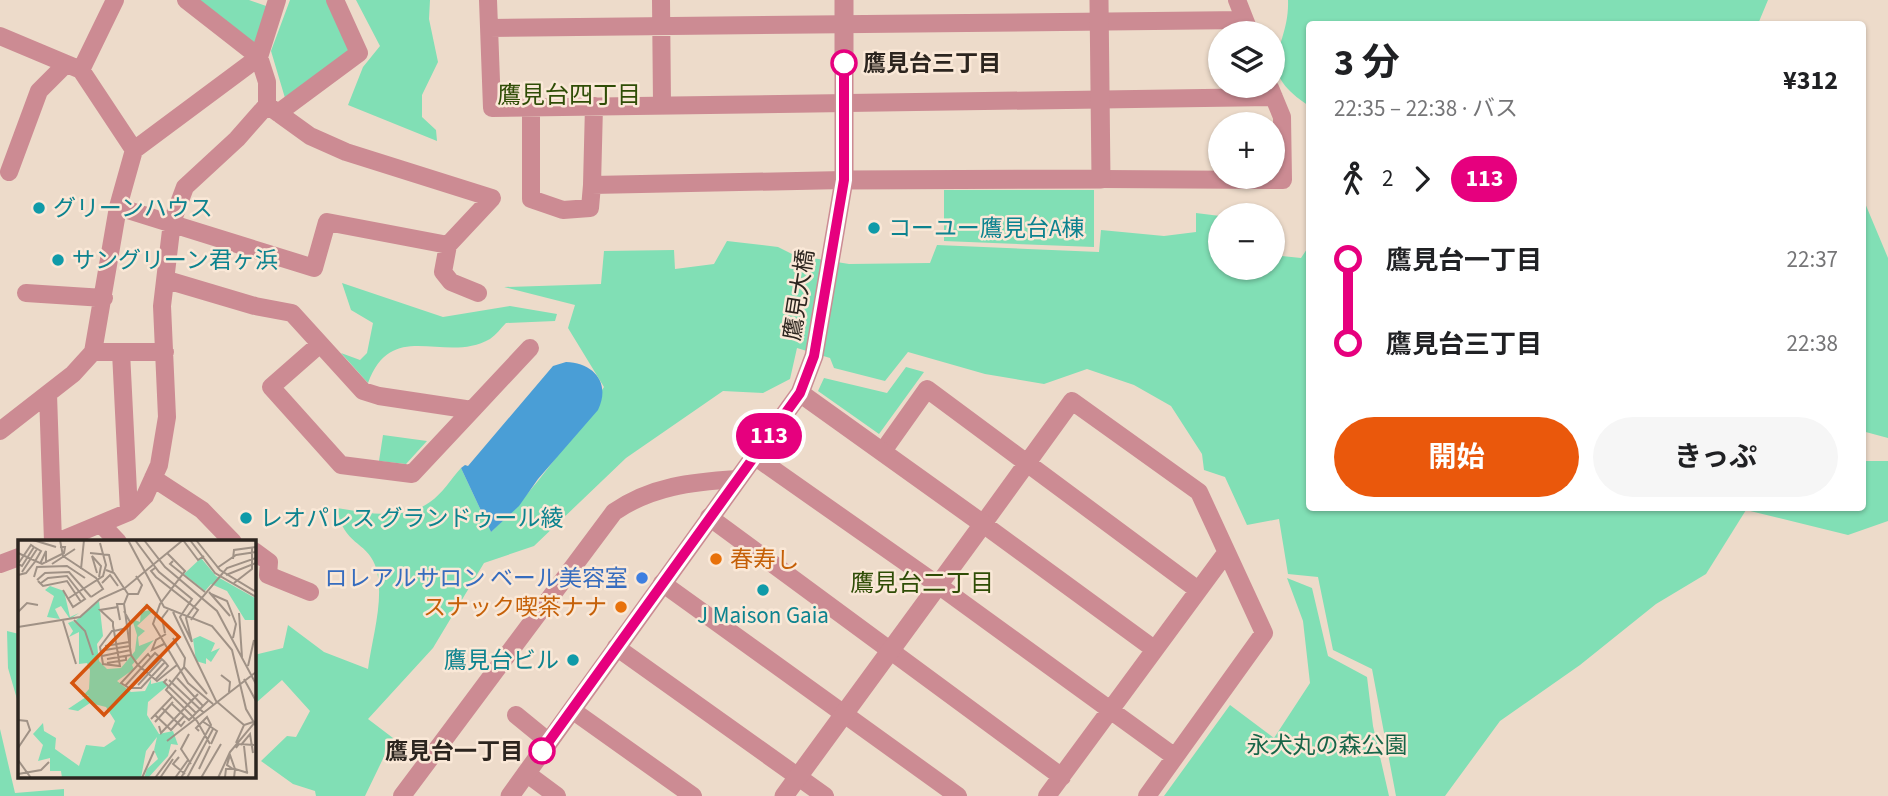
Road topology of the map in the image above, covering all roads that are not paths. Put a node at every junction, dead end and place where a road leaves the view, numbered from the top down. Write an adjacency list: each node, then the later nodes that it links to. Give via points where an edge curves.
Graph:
1 (115, 0): 18 (street)
2 (186, 0): 17 (street)
3 (335, 0): 25 (street, via 359,52)
4 (488, 0): 15 (street)
5 (661, 0): 13 (street)
6 (844, 0): 11 (street, 鷹見大橋)
7 (1099, 0): 12 (street)
8 (1237, 0): 10 (street)
9 (275, 1): 17 (street)
10 (1246, 21)
11 (845, 22): 12 (street); 13 (street); 22 (street, 鷹見大橋)
12 (1099, 23): 14 (street); 21 (street)
13 (661, 26): 15 (street); 23 (street)
14 (1208, 26)
15 (489, 28): 26 (street, via 492,107)
16 (0, 36): 18 (street)
17 (259, 58): 25 (street); 27 (street)
18 (73, 67): 27 (street); 28 (street, via 38,91)
19 (1208, 94): 21 (street)
20 (1275, 98): 29 (street, via 1282,117 1283,180)
21 (1100, 99): 22 (street); 29 (street)
22 (844, 101): 23 (street); 30 (street, 鷹見大橋)
23 (662, 104): 24 (street)
24 (594, 106): 26 (street); 31 (street)
25 (273, 109): 33 (street, via 185,187); 34 (street, via 310,136 346,152 492,198)
26 (531, 109): 31 (street, via 531,199 563,210 590,208)
27 (134, 150): 32 (street)
28 (9, 173)
29 (1101, 179): 30 (street)
30 (844, 180): 31 (street); 44 (street, 鷹見大橋, via 814,356)
31 (592, 185)
32 (118, 207): 33 (street); 38 (street)
33 (173, 222): 34 (street, via 314,268 327,222); 35 (street)
34 (448, 246): 37 (street, via 443,272 451,282)
35 (167, 280): 39 (street, via 292,313); 43 (street, via 162,306)
36 (26, 293): 38 (street)
37 (478, 293)
38 (104, 298): 41 (street)
39 (320, 344): 46 (street, via 363,391); 46 (street, via 271,387 341,465 412,474)
40 (530, 348): 46 (street)
41 (93, 352): 42 (street); 45 (street)
42 (121, 352): 43 (street); 53 (street)
43 (165, 352): 51 (street, via 167,418)
44 (800, 393): 48 (street); 49 (street, 鷹見大橋)
45 (48, 394): 47 (street); 57 (street)
46 (472, 410)
47 (0, 431)
48 (883, 451): 50 (street, via 927,389); 55 (street)
49 (754, 456): 52 (street, 鷹見大橋); 66 (street)
50 (1028, 461): 55 (street); 62 (street, via 1072,401 1199,492); 67 (street)
51 (153, 478): 53 (street, via 145,496); 60 (street, via 202,510)
52 (737, 479): 54 (street, 鷹見大橋); 81 (street, via 669,486 637,497 614,512)
53 (129, 512): 56 (street)
54 (709, 517): 65 (street, 鷹見大橋); 71 (street)
55 (983, 524): 66 (street); 70 (street)
56 (102, 526): 58 (street); 59 (street)
57 (55, 540)
58 (61, 540)
59 (116, 540)
60 (231, 540)
61 (256, 552): 68 (street, via 269,562 268,575)
62 (1226, 553): 67 (street); 77 (street, via 1264,633)
63 (18, 557): 64 (street)
64 (0, 564)
65 (663, 583): 69 (street, 鷹見大橋); 74 (street)
66 (938, 584): 71 (street); 73 (street)
67 (1198, 590): 70 (street)
68 (310, 592)
69 (616, 647): 72 (street, 鷹見大橋); 79 (street)
70 (1154, 649): 73 (street)
71 (891, 650): 74 (street); 80 (street)
72 (572, 710): 76 (street, 鷹見大橋); 84 (street)
73 (1110, 710): 77 (street); 80 (street)
74 (845, 713): 79 (street); 87 (street)
75 (516, 715): 76 (street)
76 (549, 742): 78 (street, 鷹見大橋)
77 (1175, 757): 89 (street)
78 (526, 774): 82 (street, 鷹見大橋); 83 (street)
79 (798, 776): 85 (street); 86 (street)
80 (1062, 776): 88 (street)
81 (402, 796)
82 (510, 796)
83 (557, 796)
84 (693, 796)
85 (784, 796)
86 (824, 796)
87 (958, 796)
88 (1047, 796)
89 (1147, 796)

